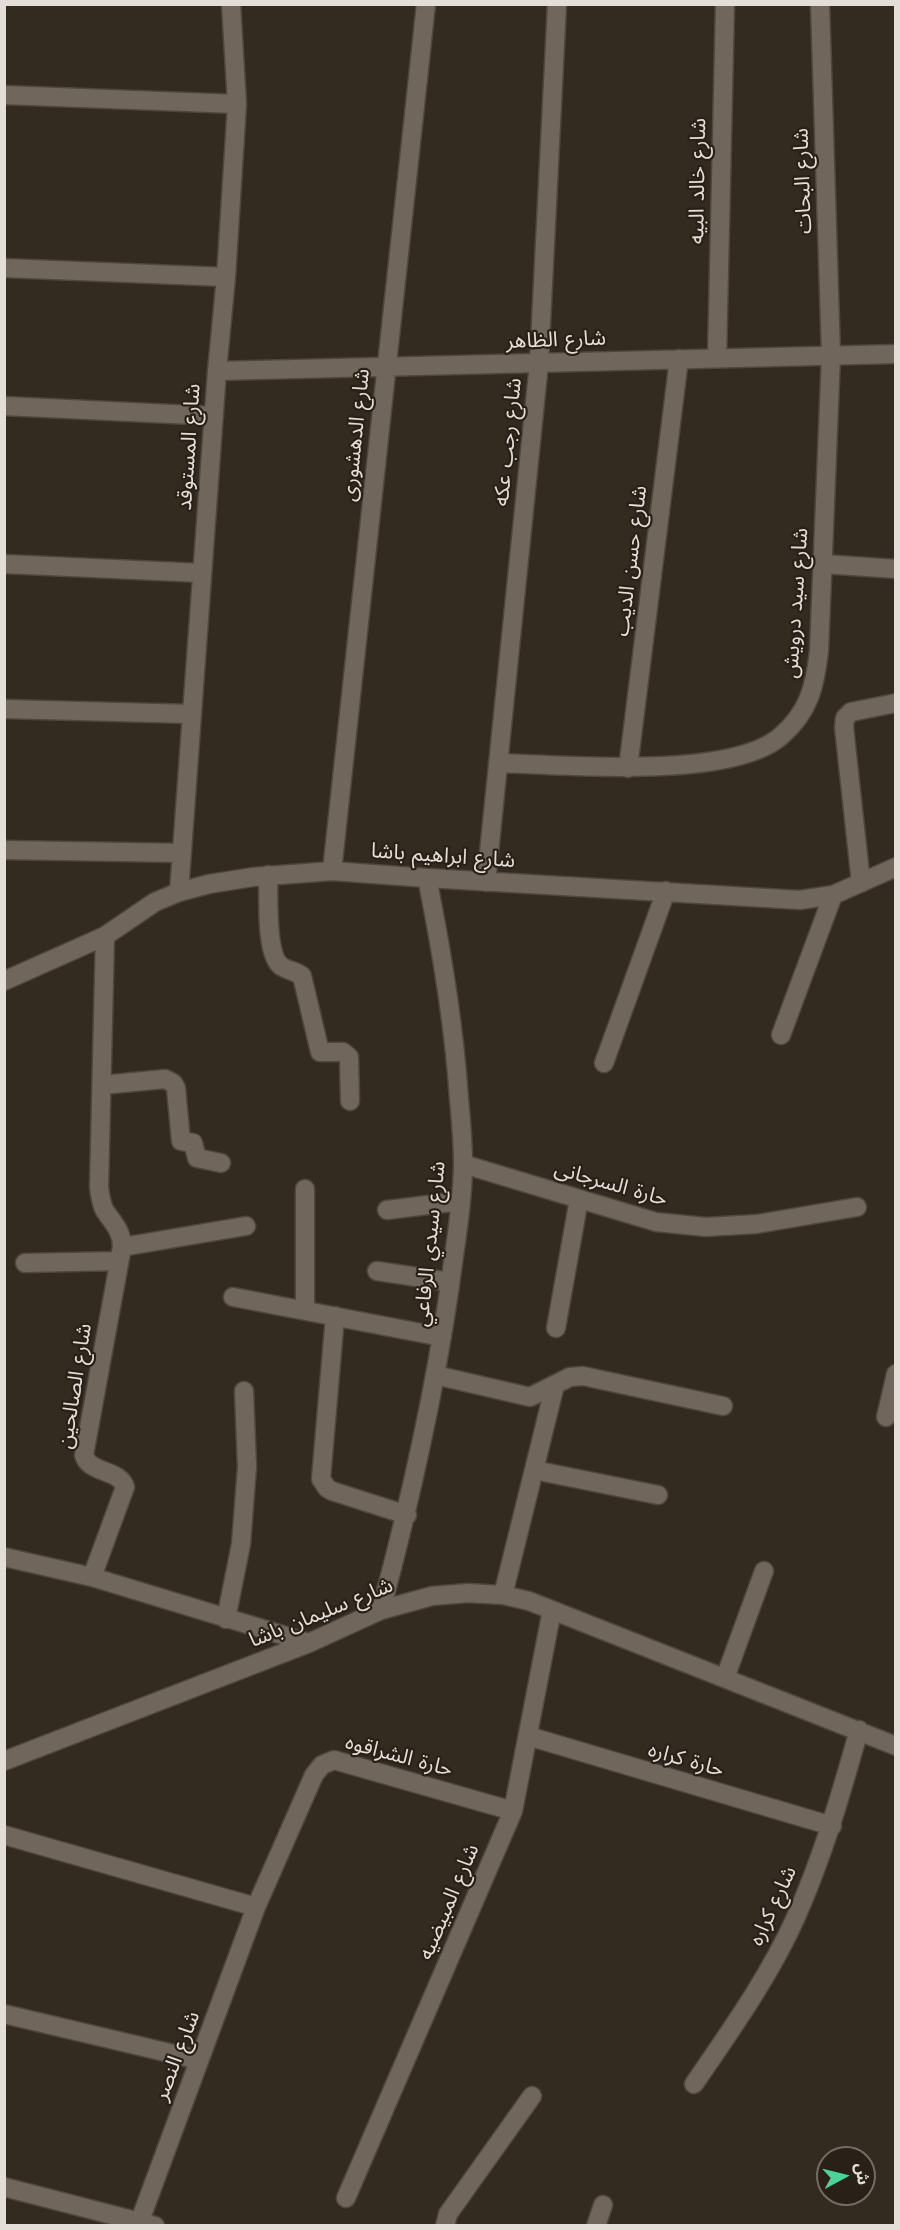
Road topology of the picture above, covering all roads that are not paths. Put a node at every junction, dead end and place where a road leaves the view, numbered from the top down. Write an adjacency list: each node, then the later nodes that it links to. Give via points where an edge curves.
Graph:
1 (231, 4): 7 (street, شارع المستوقد)
2 (426, 4): 15 (street, شارع الدهشورى)
3 (557, 4): 14 (street, شارع رجب عكه)
4 (725, 4): 12 (street, شارع خالد البيه)
5 (820, 4): 11 (street, شارع البحات)
6 (4, 95): 7 (street)
7 (237, 104): 9 (street, شارع المستوقد)
8 (4, 268): 9 (street)
9 (226, 278): 16 (street, شارع المستوقد)
10 (896, 354): 11 (street, شارع الظاهر)
11 (831, 355): 12 (street, شارع الظاهر); 20 (street, شارع سيد درويش)
12 (717, 358): 13 (street, شارع الظاهر)
13 (679, 359): 14 (street, شارع الظاهر); 27 (street, شارع حسن الديب)
14 (539, 363): 15 (street, شارع الظاهر); 26 (street, شارع رجب عكه)
15 (386, 367): 16 (street, شارع الظاهر); 31 (street, شارع الدهشورى)
16 (217, 371): 18 (street, شارع المستوقد)
17 (4, 406): 18 (street)
18 (214, 416): 22 (street, شارع المستوقد)
19 (4, 564): 22 (street)
20 (823, 564): 21 (street); 27 (street, شارع سيد درويش, via 815,683 802,713 780,737 753,753 722,760)
21 (896, 569)
22 (202, 573): 25 (street, شارع المستوقد)
23 (896, 703): 35 (street, via 851,712 844,727)
24 (4, 710): 25 (street)
25 (192, 714): 29 (street, شارع المستوقد)
26 (498, 763): 27 (street, شارع سيد درويش); 34 (street, شارع رجب عكه)
27 (628, 768)
28 (4, 850): 29 (street)
29 (182, 853): 37 (street, شارع المستوقد)
30 (896, 867): 35 (street, شارع ابراهيم باشا)
31 (332, 871): 32 (street, شارع ابراهيم باشا); 33 (street, شارع ابراهيم باشا)
32 (268, 875): 37 (street, شارع ابراهيم باشا); 44 (street, via 270,944 275,958 281,966 302,976 320,1052 343,1052 349,1057)
33 (428, 878): 34 (street, شارع ابراهيم باشا); 46 (street, شارع سيدي الرفاعي, via 445,967)
34 (486, 882): 36 (street, شارع ابراهيم باشا)
35 (861, 883): 38 (street, شارع ابراهيم باشا)
36 (666, 891): 38 (street, شارع ابراهيم باشا, via 801,900); 42 (street)
37 (179, 892): 39 (street, شارع ابراهيم باشا, via 155,902)
38 (833, 895): 41 (street)
39 (105, 936): 40 (street, شارع ابراهيم باشا); 43 (street, شارع الصالحين)
40 (4, 981)
41 (781, 1035)
42 (604, 1064)
43 (102, 1085): 45 (street, via 170,1081 176,1088 181,1141 193,1143 197,1158); 53 (street, شارع الصالحين, via 99,1187 104,1209 121,1233)
44 (350, 1101)
45 (221, 1163)
46 (463, 1164): 48 (street, حارة السرجانى); 49 (street, شارع سيدي الرفاعي)
47 (306, 1189): 58 (street)
48 (579, 1199): 50 (street, حارة السرجانى, via 656,1222 706,1227 757,1224); 60 (street)
49 (460, 1201): 51 (street); 56 (street, شارع سيدي الرفاعي)
50 (857, 1208)
51 (387, 1210)
52 (246, 1226): 53 (street)
53 (121, 1254): 54 (street); 73 (street, شارع الصالحين, via 84,1455 88,1464 120,1479 124,1487)
54 (25, 1263)
55 (377, 1271): 56 (street)
56 (450, 1282): 61 (street, شارع سيدي الرفاعي)
57 (233, 1297): 58 (street)
58 (305, 1310): 59 (street)
59 (335, 1316): 61 (street); 70 (street, via 321,1479 332,1491)
60 (556, 1328)
61 (442, 1337): 63 (street, شارع سيدي الرفاعي)
62 (896, 1374): 67 (street)
63 (435, 1375): 64 (street, via 528,1397); 70 (street, شارع سيدي الرفاعي)
64 (555, 1385): 66 (street, via 582,1376); 68 (street)
65 (244, 1391): 77 (street, via 246,1478 241,1544)
66 (723, 1406)
67 (886, 1417)
68 (534, 1470): 69 (street); 74 (street)
69 (658, 1495)
70 (407, 1515): 75 (street, شارع سيدي الرفاعي)
71 (4, 1557): 73 (street)
72 (764, 1571): 79 (street)
73 (92, 1577): 77 (street)
74 (503, 1595): 75 (street, شارع سليمان باشا, via 432,1596); 76 (street, شارع سليمان باشا)
75 (381, 1610): 78 (street, شارع سليمان باشا)
76 (552, 1610): 79 (street, شارع سليمان باشا); 81 (street, شارع المبيضيه)
77 (226, 1618): 78 (street)
78 (309, 1643): 83 (street, شارع سليمان باشا)
79 (725, 1678): 80 (street, شارع سليمان باشا)
80 (859, 1731): 82 (street, شارع سليمان باشا); 85 (street, شارع كراره)
81 (528, 1736): 84 (street, شارع المبيضيه); 85 (street, حارة كراره)
82 (896, 1746)
83 (4, 1761)
84 (513, 1810): 87 (street, حارة الشراقوه, via 328,1762 314,1775); 93 (street, شارع المبيضيه)
85 (832, 1826): 90 (street, شارع كراره, via 790,1927 749,2004)
86 (4, 1834): 87 (street)
87 (256, 1907): 89 (street, شارع النصر)
88 (4, 2014): 89 (street)
89 (199, 2060): 95 (street, شارع النصر)
90 (694, 2084)
91 (532, 2096): 96 (street, via 448,2214)
92 (4, 2187): 95 (street)
93 (346, 2198)
94 (603, 2205): 97 (street)
95 (144, 2224)
96 (445, 2226)
97 (596, 2226)

